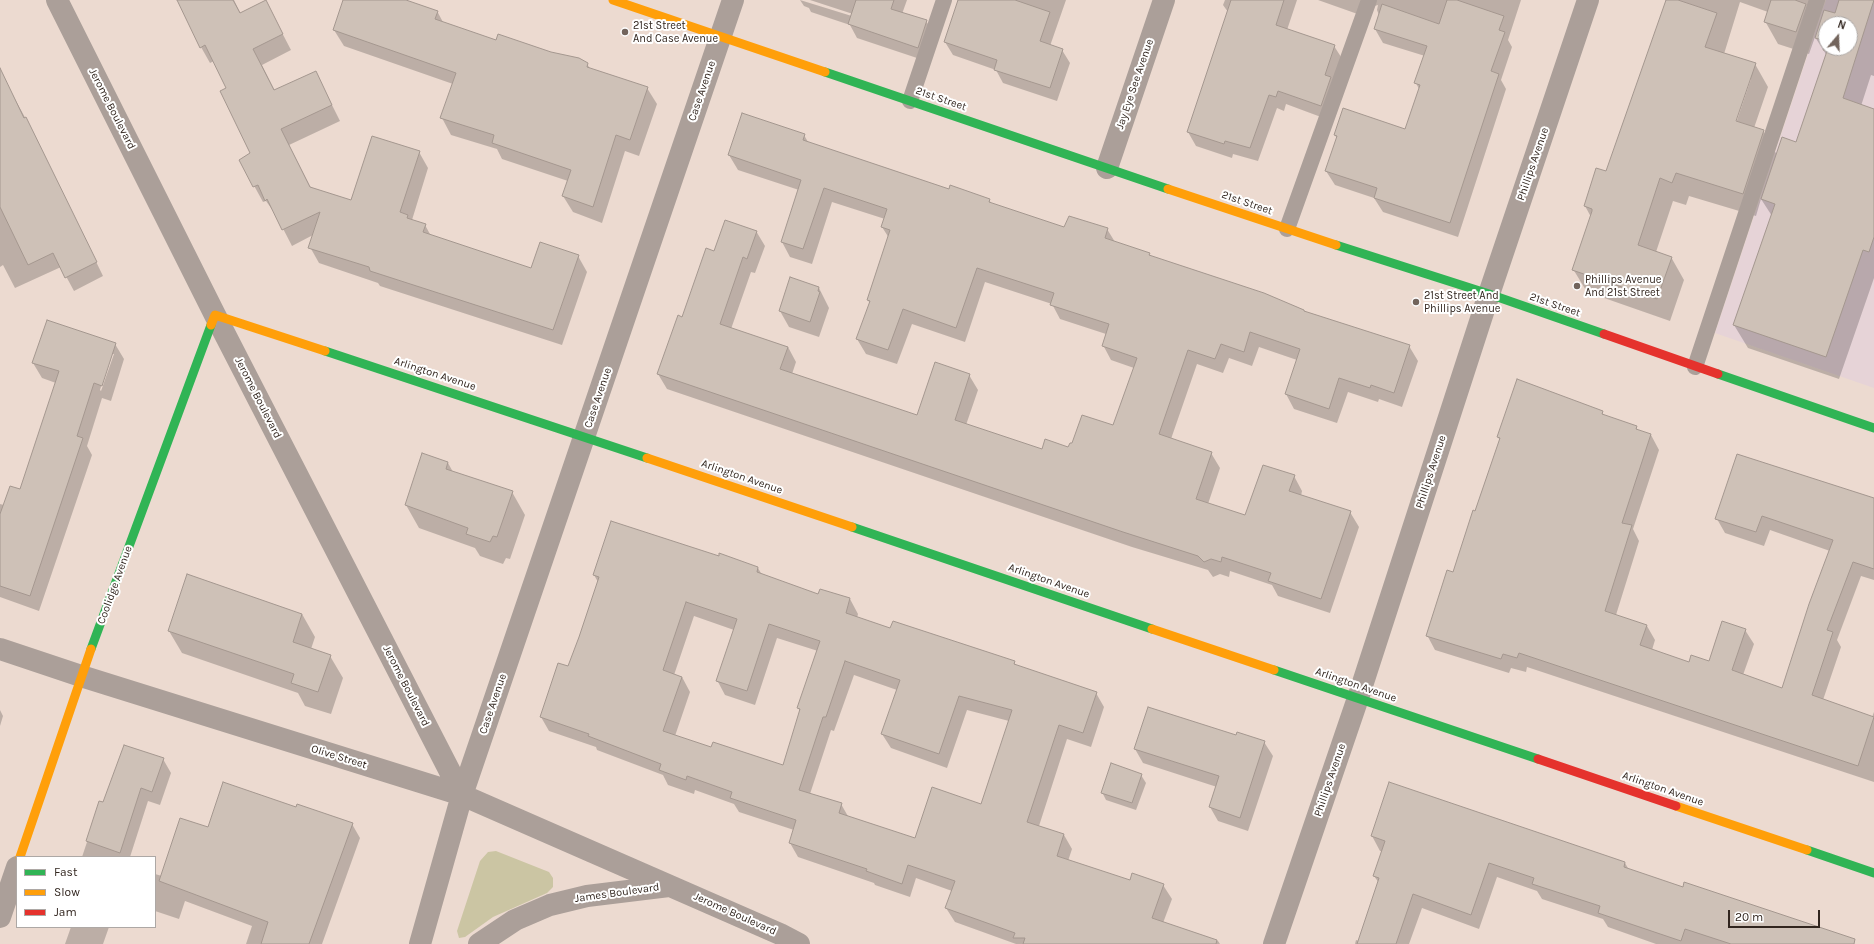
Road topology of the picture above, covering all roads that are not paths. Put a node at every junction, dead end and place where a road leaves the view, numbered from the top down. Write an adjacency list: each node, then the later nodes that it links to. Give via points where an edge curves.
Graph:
1 (57, 0): 14 (street, Jerome Boulevard)
2 (613, 0): 9 (street, 21st Street)
3 (733, 0): 9 (street, Case Avenue)
4 (944, 0): 10 (lane)
5 (1164, 0): 11 (street, Jay Eye See Avenue)
6 (1369, 0): 12 (lane)
7 (1588, 0): 13 (street, Phillips Avenue)
8 (1817, 0): 15 (lane)
9 (721, 36): 10 (street, 21st Street); 17 (street, Case Avenue)
10 (910, 101): 11 (street, 21st Street)
11 (1107, 168): 12 (street, 21st Street)
12 (1287, 229): 13 (street, 21st Street)
13 (1489, 294): 15 (street, 21st Street); 20 (street, Phillips Avenue)
14 (215, 315): 17 (street, Arlington Avenue); 19 (street, Coolidge Avenue); 21 (street, Jerome Boulevard)
15 (1695, 367): 16 (street, 21st Street)
16 (1874, 428)
17 (585, 436): 20 (street, Arlington Avenue); 21 (street, Case Avenue)
18 (0, 649): 19 (street, Olive Street)
19 (81, 676): 21 (street, Olive Street); 22 (street, Coolidge Avenue)
20 (1358, 698): 24 (street, Arlington Avenue); 30 (street, Phillips Avenue)
21 (462, 795): 25 (street, Olive Street); 27 (street)
22 (20, 856)
23 (16, 870): 26 (street)
24 (1874, 873)
25 (670, 886): 28 (street, James Boulevard, via 587,896 550,905 515,920); 29 (street, Jerome Boulevard)
26 (0, 917)
27 (420, 944)
28 (480, 944)
29 (799, 944)
30 (1274, 944)

